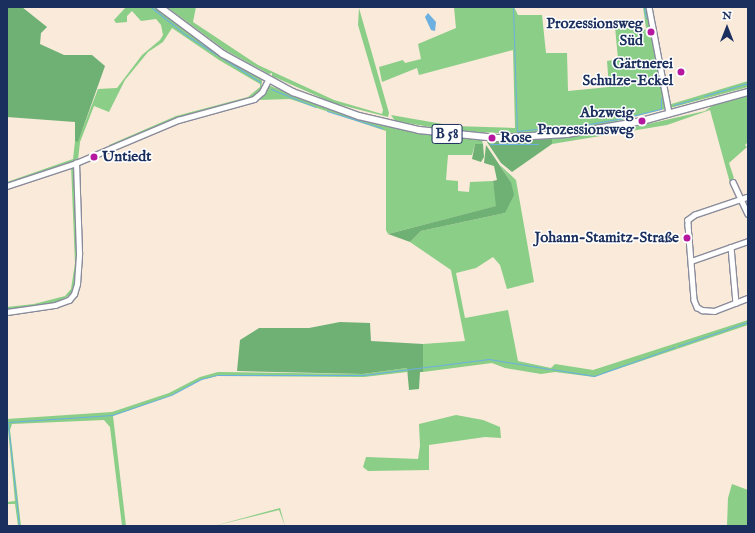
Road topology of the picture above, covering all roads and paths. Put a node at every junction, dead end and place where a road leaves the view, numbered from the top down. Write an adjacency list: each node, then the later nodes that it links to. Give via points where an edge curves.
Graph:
1 (160, 7): 3 (main road, B 58, via 205,42)
2 (649, 7): 5 (street)
3 (268, 80): 5 (main road, B 58, via 312,100 359,116 454,135 497,138 543,137 606,128); 6 (street, via 262,92 254,99 178,120)
4 (748, 92): 5 (main road, B 58)
5 (668, 113)
6 (76, 163): 8 (street); 17 (street, via 79,253 74,294 63,303)
7 (733, 182): 10 (street)
8 (7, 186)
9 (748, 197): 10 (street)
10 (741, 200): 11 (street); 14 (street, via 691,217 688,225)
11 (748, 214)
12 (748, 241): 13 (street)
13 (731, 247): 14 (street); 16 (street)
14 (691, 261): 16 (street, via 694,300 697,307 702,310 714,310)
15 (748, 298): 16 (street)
16 (736, 303)
17 (7, 312)

